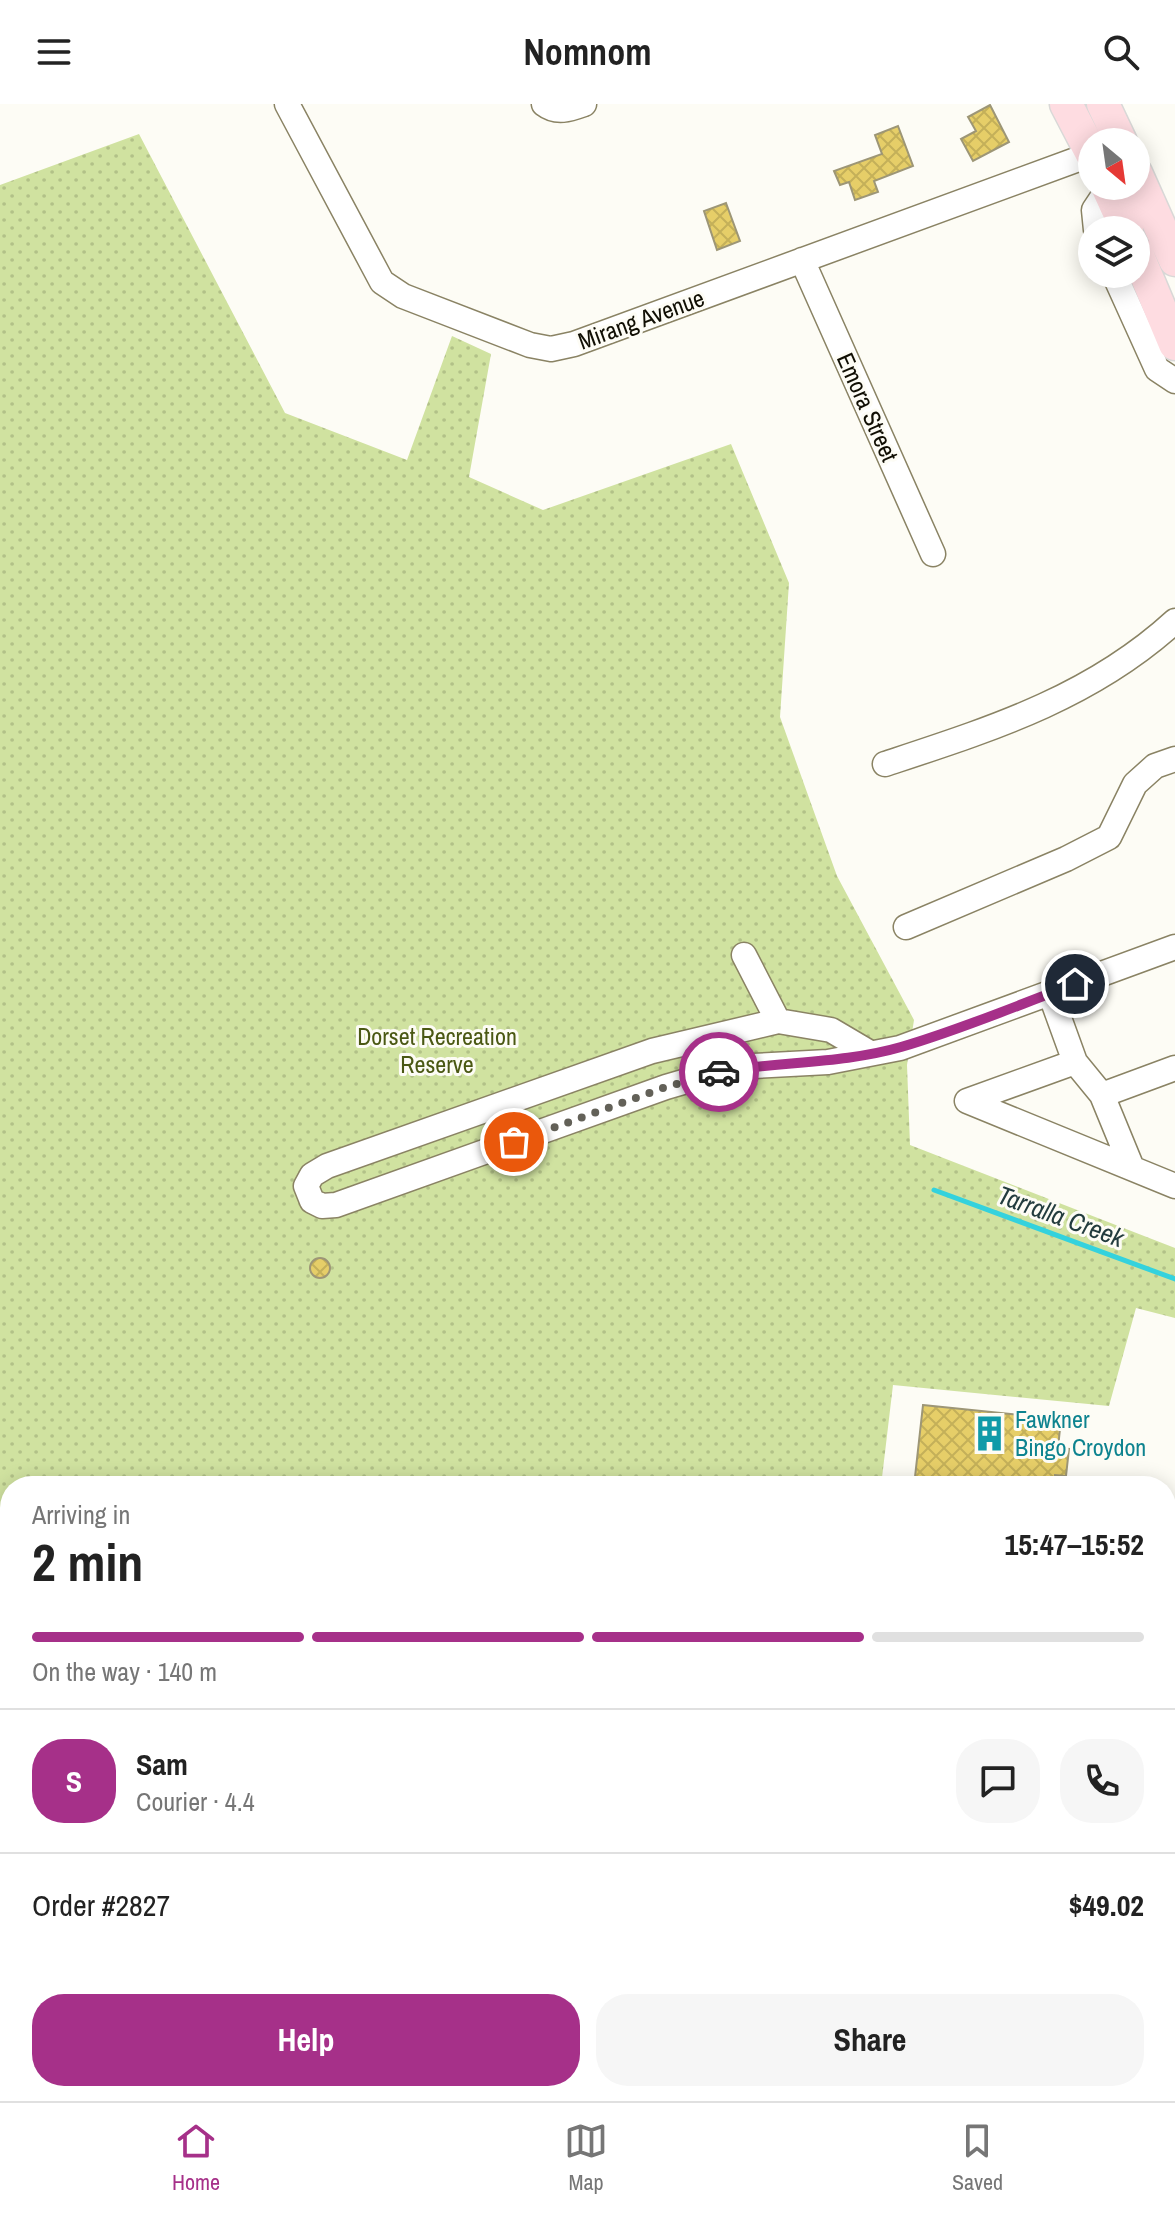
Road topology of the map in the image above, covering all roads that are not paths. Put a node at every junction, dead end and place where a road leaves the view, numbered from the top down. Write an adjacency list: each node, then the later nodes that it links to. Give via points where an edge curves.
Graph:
1 (287, 104): 10 (street, Mirang Avenue, via 382,282 403,296 530,345 551,349 574,344)
2 (544, 104): 3 (street, via 565,111)
3 (584, 104)
4 (1066, 104): 6 (main road)
5 (1103, 104): 7 (main road)
6 (1078, 128)
7 (1114, 128)
8 (1078, 159): 10 (street, Mirang Avenue)
9 (1143, 200): 11 (main road)
10 (802, 260): 15 (street, Emora Street)
11 (1158, 263): 13 (main road)
12 (1120, 288): 14 (street, via 1157,369)
13 (1175, 344)
14 (1175, 381)
15 (933, 554)
16 (1175, 621): 18 (street, via 1149,645 1045,707)
17 (1175, 759): 19 (street, via 1155,766 1135,784 1109,837)
18 (885, 764)
19 (906, 927)
20 (1175, 947): 22 (street)
21 (744, 955): 23 (street)
22 (1050, 993): 24 (street, via 900,1048); 25 (street)
23 (778, 1021): 24 (street, via 831,1030); 24 (street, via 652,1051 327,1166 306,1186 312,1201 336,1205 714,1073)
24 (870, 1053)
25 (1075, 1062): 27 (street); 28 (street, via 967,1101)
26 (1175, 1068): 27 (street)
27 (1102, 1095): 28 (street)
28 (1132, 1168): 29 (street)
29 (1175, 1186)

